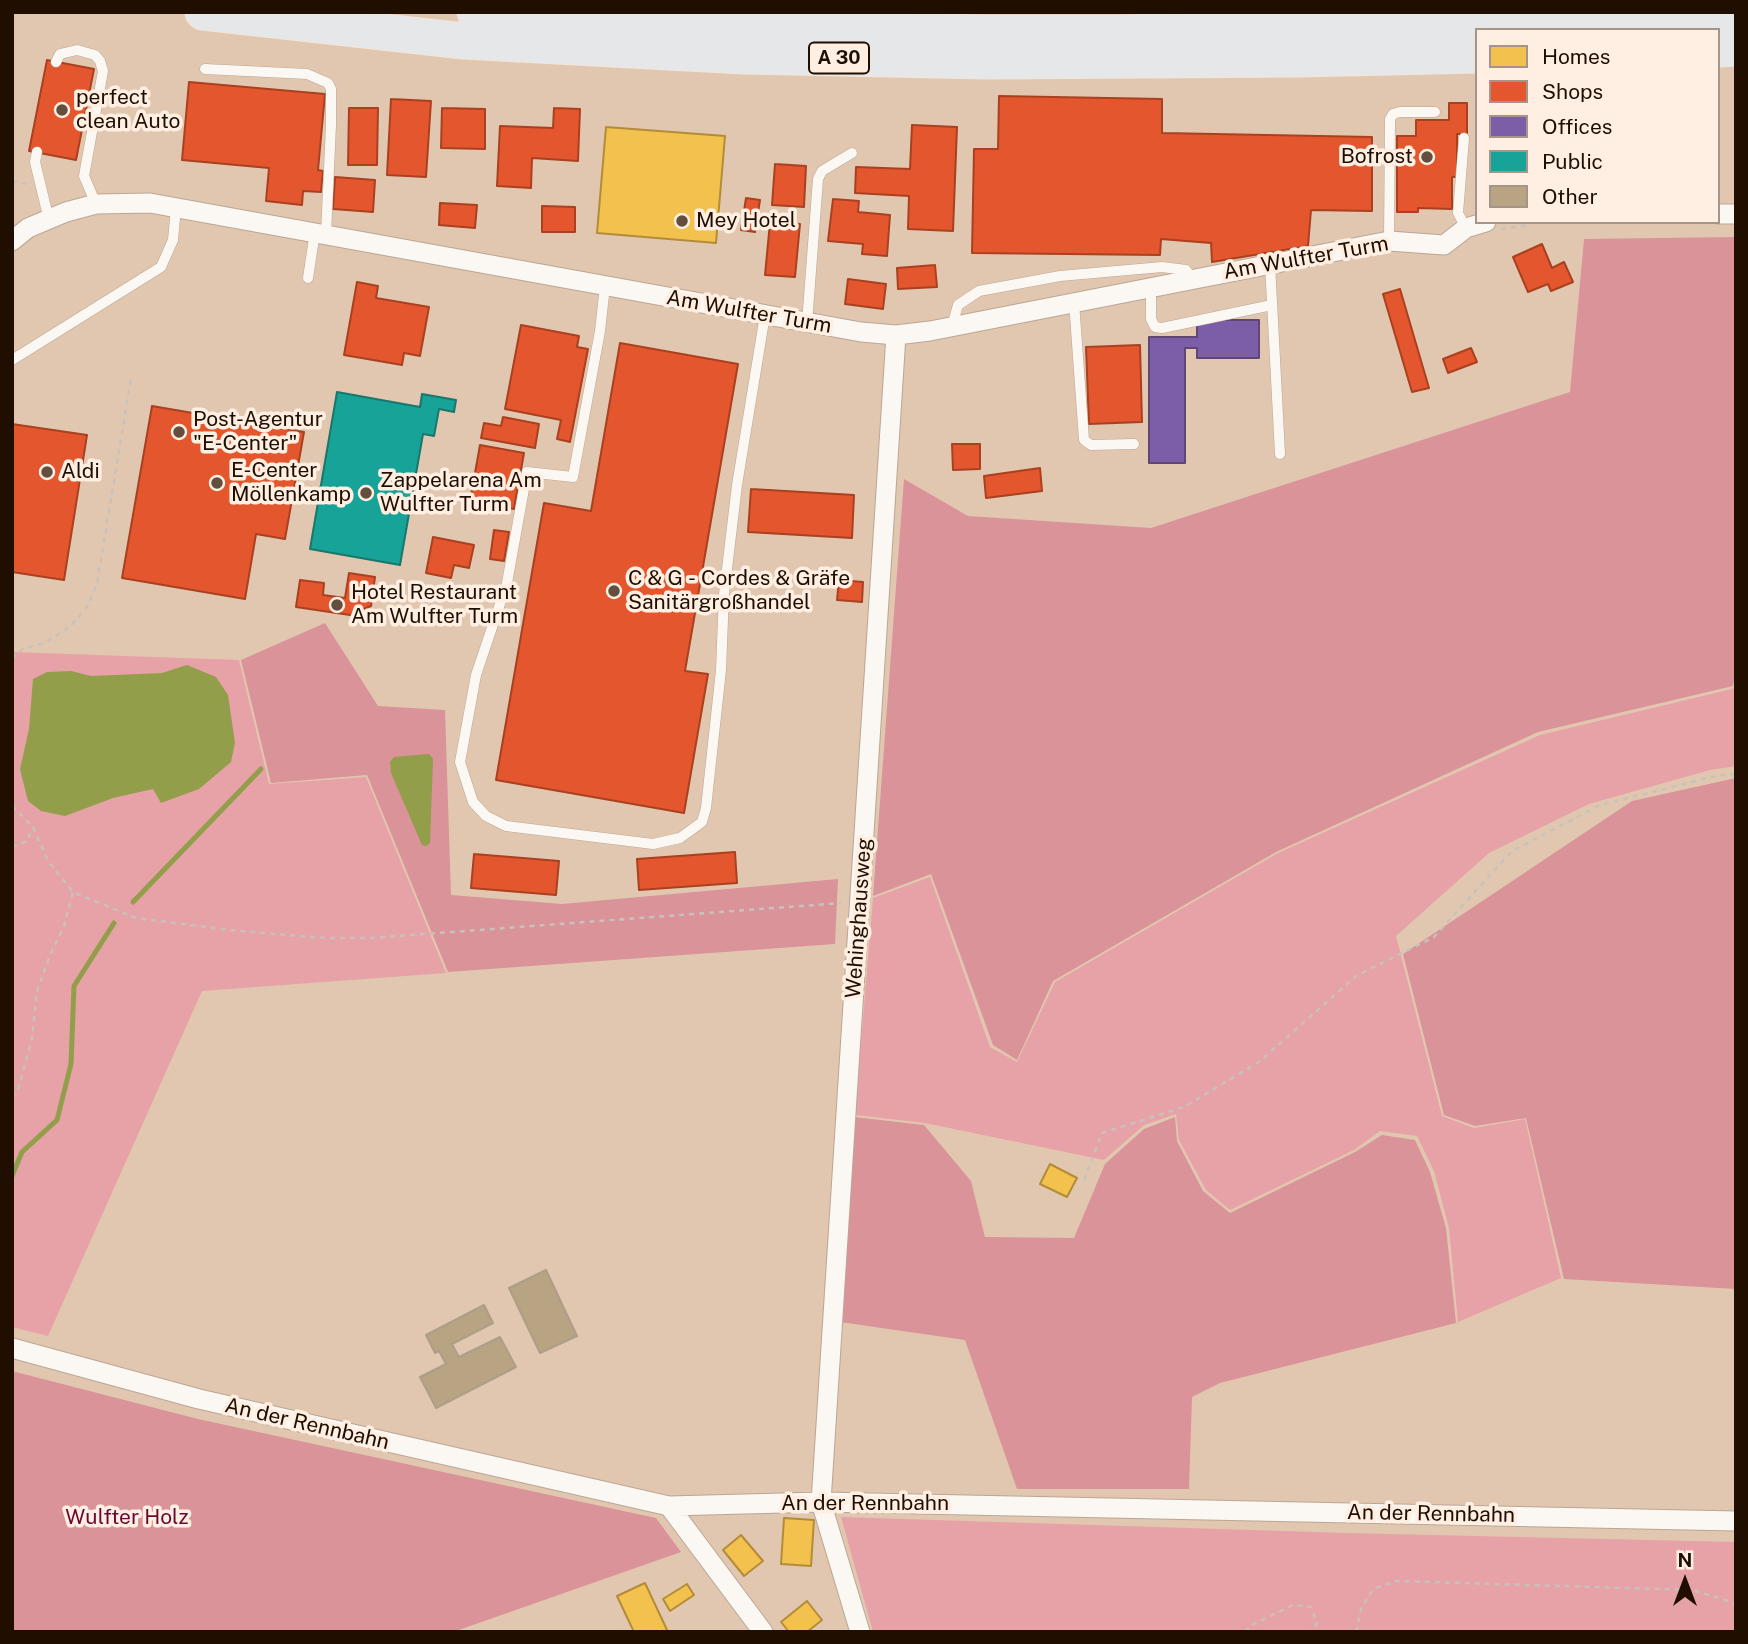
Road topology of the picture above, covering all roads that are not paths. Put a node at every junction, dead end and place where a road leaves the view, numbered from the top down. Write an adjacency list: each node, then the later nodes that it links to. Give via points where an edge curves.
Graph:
1 (202, 12): 6 (highway, A 30, via 464,41 744,56 987,61)
2 (475, 12): 5 (highway, A 30)
3 (683, 12): 5 (highway)
4 (1736, 19): 5 (highway, A 30, via 1120,33)
5 (744, 28)
6 (1475, 55)
7 (56, 62): 13 (lane, via 60,54 77,50 95,55 103,71 84,176)
8 (205, 69): 18 (lane, via 307,74 328,83 331,125)
9 (1435, 112): 20 (lane, via 1399,112 1390,119)
10 (1464, 138): 17 (lane, via 1458,213)
11 (37, 152): 15 (lane, via 35,162)
12 (852, 153): 29 (lane, via 818,178)
13 (96, 204): 14 (street, Am Wulfter Turm); 15 (street, Am Wulfter Turm)
14 (176, 207): 18 (street, Am Wulfter Turm); 32 (lane, via 173,240 161,267)
15 (49, 220): 19 (street, Am Wulfter Turm)
16 (1479, 224): 17 (street, Am Wulfter Turm)
17 (1466, 228): 20 (street, Am Wulfter Turm, via 1444,245)
18 (321, 233): 22 (lane); 24 (street, Am Wulfter Turm)
19 (12, 241)
20 (1389, 241): 21 (street, Am Wulfter Turm)
21 (1270, 264): 23 (street, Am Wulfter Turm); 27 (lane)
22 (308, 278)
23 (1193, 279): 25 (street, Am Wulfter Turm); 30 (lane, via 1186,270 1162,267 1060,276 979,291 958,305)
24 (605, 286): 28 (street, Am Wulfter Turm); 28 (lane, via 573,477 527,472 507,583 476,675 460,762 472,802 506,826 653,844 680,838 702,822 737,485)
25 (1151, 287): 26 (street, Am Wulfter Turm); 27 (lane, via 1152,319 1162,328)
26 (1073, 302): 30 (street, Am Wulfter Turm); 33 (lane, via 1084,440 1091,445)
27 (1272, 305): 34 (lane)
28 (765, 315): 29 (street, Am Wulfter Turm)
29 (807, 323): 31 (street, Am Wulfter Turm)
30 (952, 327): 31 (street, Am Wulfter Turm)
31 (896, 335): 36 (street, Wehinghausweg)
32 (12, 360)
33 (1134, 444)
34 (1280, 454)
35 (12, 1348): 37 (street, An der Rennbahn, via 199,1399)
36 (821, 1502): 37 (street, An der Rennbahn); 38 (street, An der Rennbahn); 40 (street)
37 (669, 1506): 39 (street)
38 (1736, 1521)
39 (763, 1632)
40 (860, 1632)

